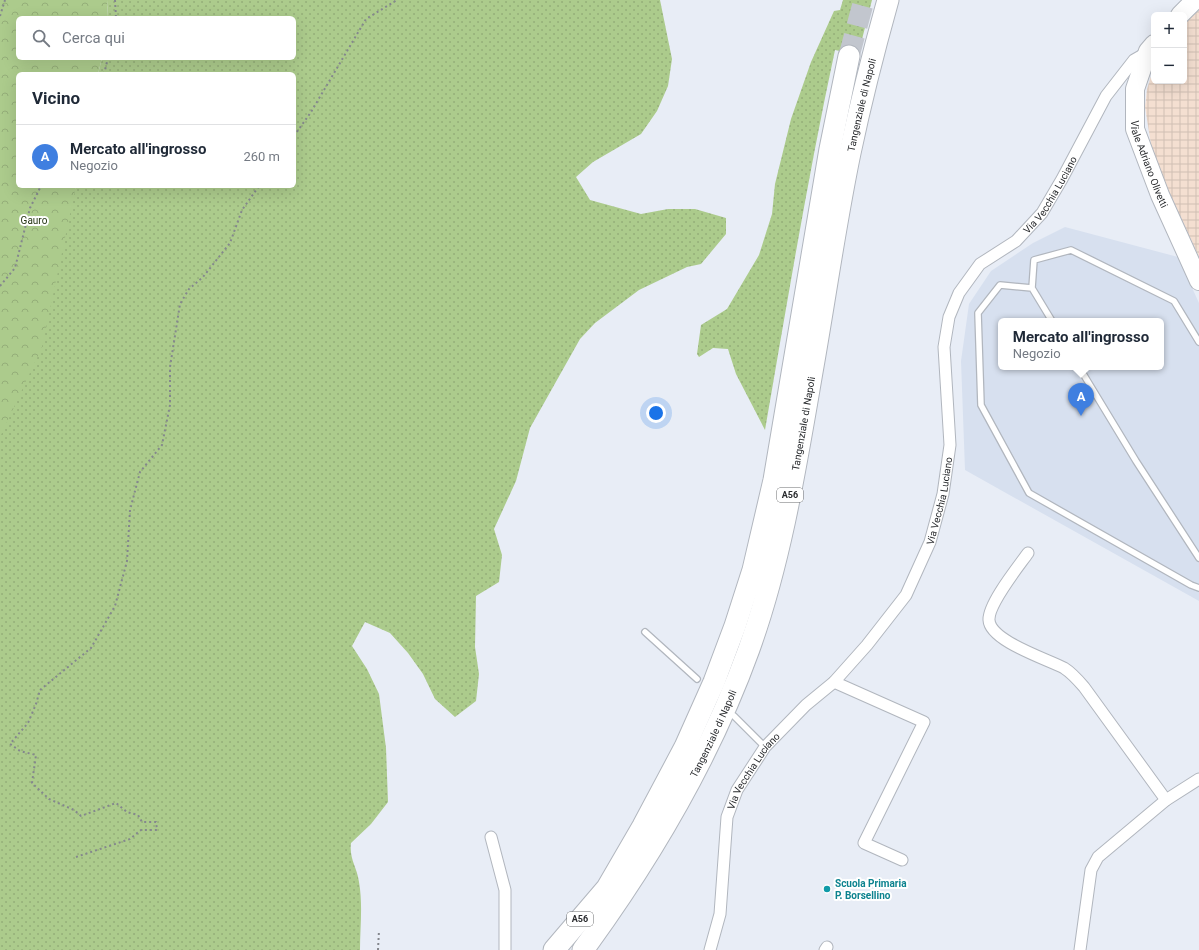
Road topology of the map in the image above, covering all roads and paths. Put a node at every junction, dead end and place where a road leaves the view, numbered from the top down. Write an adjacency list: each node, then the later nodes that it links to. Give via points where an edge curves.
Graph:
1 (5, 0): 7 (path)
2 (114, 0): 8 (path)
3 (397, 0): 13 (path, via 366,19)
4 (888, 0): 39 (highway, Tangenziale di Napoli / A56, via 850,153 793,485 771,575 749,649 703,756 660,836 621,898)
5 (1195, 0): 6 (main road)
6 (1183, 12)
7 (0, 16)
8 (116, 16)
9 (1151, 48): 16 (main road, Viale Adriano Olivetti, via 1135,89 1135,129 1160,195); 27 (street, Via Vecchia Luciano, via 1134,60 1106,96 1042,213 1016,241 980,264 959,293 949,317 944,347 950,445 943,494 930,542 906,595)
10 (849, 56): 38 (highway, Tangenziale di Napoli / A56, via 830,149 774,480 753,570 735,626 686,747 644,826 607,888)
11 (108, 60): 12 (path)
12 (104, 72)
13 (296, 133)
14 (40, 188): 17 (path, via 30,208 15,268)
15 (258, 188): 33 (path, via 242,210 230,243 180,304 170,367 170,405 162,445 140,472 130,510 127,561 115,606 91,648 40,690 28,723 10,744 20,751 36,755 32,783 49,799 74,810 81,816 116,803 127,812 138,815 142,822 156,822 157,830 141,830 130,839)
16 (1199, 281)
17 (0, 286)
18 (1032, 288): 19 (lane); 20 (lane, via 1034,260 1071,250 1174,301); 24 (lane, via 1000,284 978,313 981,405 1028,493)
19 (1050, 318)
20 (1199, 342)
21 (1081, 370): 23 (lane)
22 (1028, 552): 31 (street, via 996,599 989,620 993,631 1010,643 1074,676)
23 (1199, 558)
24 (1199, 588)
25 (645, 632): 26 (lane)
26 (697, 679)
27 (834, 682): 29 (street, Via Vecchia Luciano, via 806,705); 34 (street, via 924,722 864,843)
28 (734, 716): 29 (lane)
29 (765, 748): 40 (street, Via Vecchia Luciano, via 737,790 727,817 720,914)
30 (1199, 779): 31 (street)
31 (1166, 800): 41 (street, via 1098,857 1091,870)
32 (491, 838): 37 (street, via 505,890)
33 (76, 857)
34 (902, 860)
35 (379, 930): 36 (path)
36 (378, 950)
37 (505, 950)
38 (554, 950)
39 (583, 950)
40 (710, 950)
41 (1080, 950)

